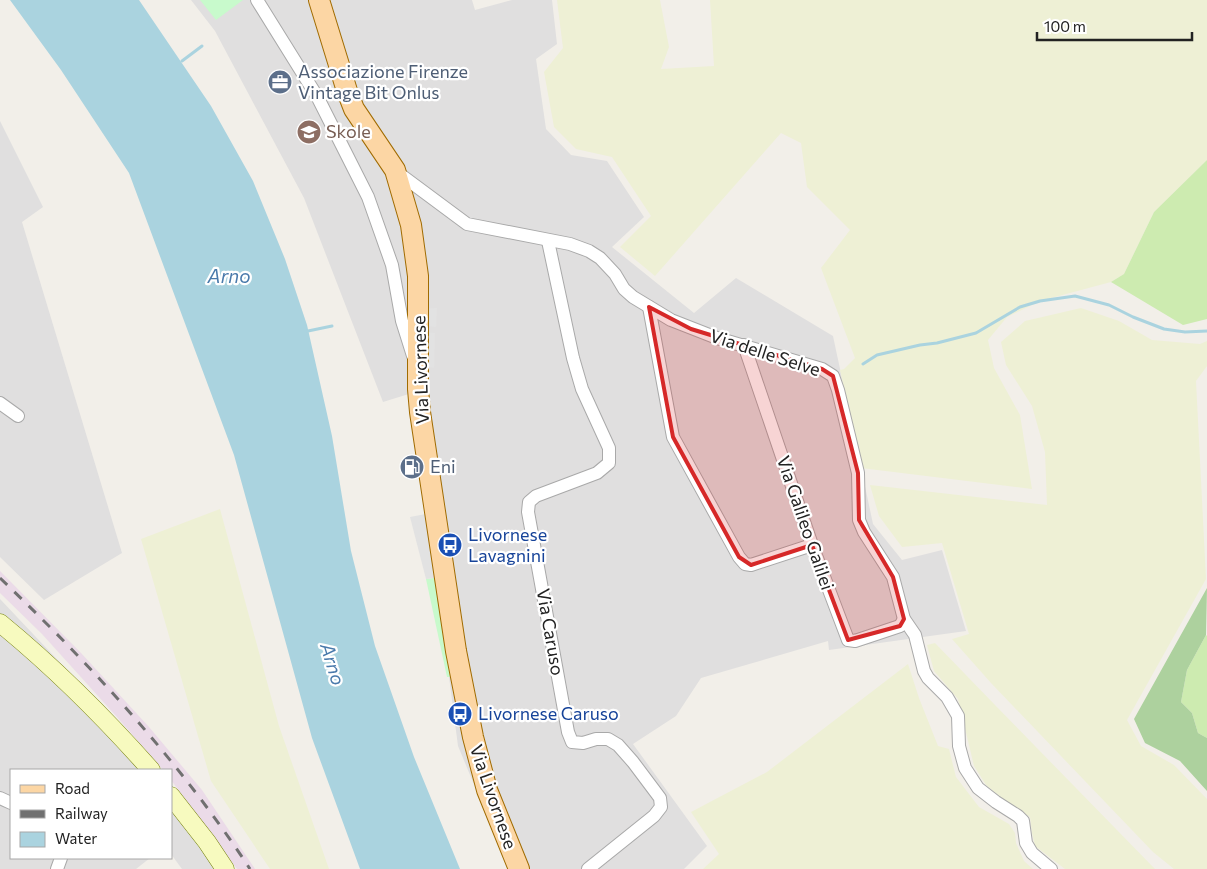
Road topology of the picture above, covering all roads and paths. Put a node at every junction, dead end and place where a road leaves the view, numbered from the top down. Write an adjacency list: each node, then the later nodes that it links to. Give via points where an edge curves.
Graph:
1 (257, 0): 7 (street, via 318,98 368,197 392,266 402,321)
2 (319, 0): 3 (main road, Via Livornese, via 354,109)
3 (395, 170): 4 (street, Via delle Selve, via 466,224); 7 (main road, Via Livornese, via 411,225 418,276)
4 (548, 241): 5 (street, Via delle Selve, via 570,244 600,258 624,289); 17 (street, Via Caruso, via 582,389 609,448 609,463 597,473 536,496 529,502 528,512 568,732 572,742 584,743 596,738 608,739 618,745 660,798 661,807)
5 (649, 307): 6 (street, Via delle Selve, via 690,328); 10 (street, via 672,437 739,557 751,565)
6 (744, 345): 10 (street, Via Galileo Galilei); 11 (street, Via delle Selve, via 822,369 833,376 858,473 859,520 893,577)
7 (419, 373): 16 (main road, Via Livornese, via 420,412 456,651 473,737 487,790)
8 (0, 403): 9 (street)
9 (18, 416)
10 (812, 545): 11 (street, Via Galileo Galilei, via 848,640 855,641 900,626)
11 (904, 620): 18 (street, Via delle Selve, via 915,635 924,671 947,697 958,716 959,746 973,781 991,799 1023,821 1026,843 1032,853)
12 (0, 623): 13 (street, via 112,725)
13 (150, 769)
14 (172, 797): 15 (street)
15 (225, 869)
16 (519, 869)
17 (588, 869)
18 (1051, 869)

